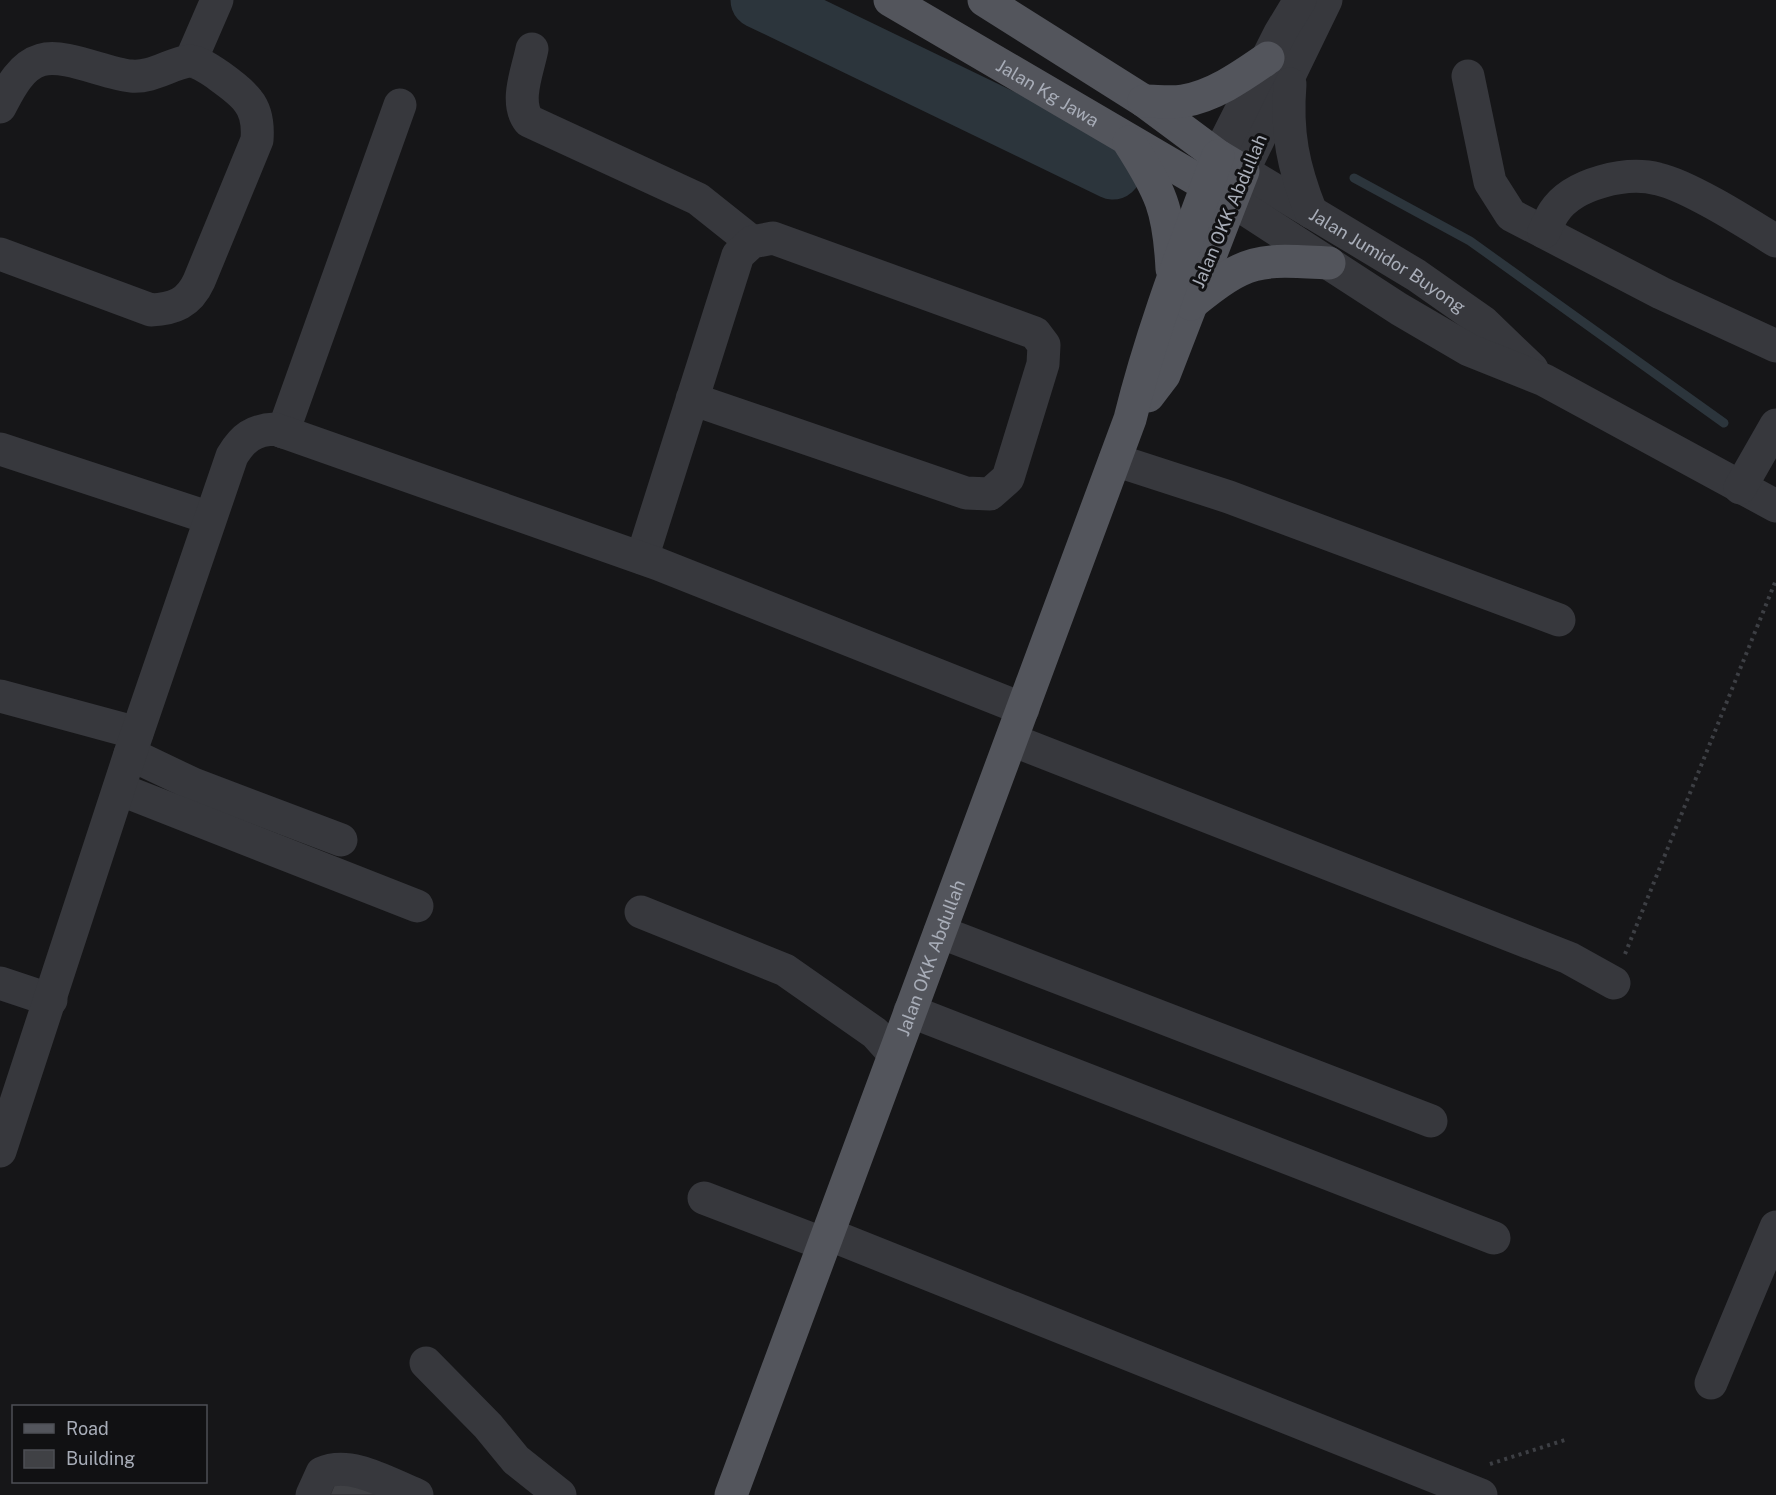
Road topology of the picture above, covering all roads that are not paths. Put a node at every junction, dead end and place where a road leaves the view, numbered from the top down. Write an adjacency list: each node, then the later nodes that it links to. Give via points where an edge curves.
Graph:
1 (890, 0): 13 (main road, Jalan Kg Jawa)
2 (984, 0): 10 (main road)
3 (1300, 0): 8 (street, Jalan OKK Abdullah)
4 (1326, 0): 8 (street, Jalan OKK Abdullah)
5 (212, 3): 7 (street)
6 (532, 49): 18 (street, via 522,99 529,121 698,199)
7 (191, 60): 12 (street, via 133,76 62,60 42,60 13,83); 19 (street, via 204,64 248,100 258,130 194,292 175,306 151,310)
8 (1280, 64): 10 (main road, via 1182,101); 14 (street, Jalan OKK Abdullah); 15 (street, via 1295,171)
9 (1468, 76): 17 (street, via 1490,182 1511,215)
10 (1144, 102): 14 (main road)
11 (400, 105): 26 (street)
12 (0, 107)
13 (1128, 141): 14 (main road, Jalan Kg Jawa); 21 (main road, via 1161,196)
14 (1225, 178): 15 (street, Jalan Jumidor Buyong); 20 (street, Jalan Jumidor Buyong); 21 (main road, Jalan OKK Abdullah)
15 (1311, 212): 23 (street, Jalan Jumidor Buyong, via 1416,275 1483,322)
16 (1772, 230): 17 (street, via 1679,186 1637,175 1590,185 1555,210)
17 (1544, 232): 22 (street, via 1661,293)
18 (752, 242): 24 (street, via 738,255); 24 (street, via 772,238 1035,333 1044,345 1043,364 1008,478 990,494 966,494)
19 (0, 254)
20 (1329, 264): 21 (main road, via 1264,261); 23 (street, Jalan Jumidor Buyong, via 1469,350)
21 (1181, 292): 28 (main road, Jalan OKK Abdullah, via 1143,367)
22 (1776, 346)
23 (1544, 380): 29 (street, Jalan Jumidor Buyong)
24 (692, 399): 32 (street)
25 (1776, 425): 29 (street)
26 (284, 432): 31 (street, via 259,430 243,439 232,456); 32 (street)
27 (0, 449): 31 (street)
28 (1116, 460): 33 (street, via 1229,497); 35 (main road, Jalan OKK Abdullah)
29 (1740, 488): 30 (street, Jalan Jumidor Buyong)
30 (1776, 506)
31 (210, 518): 37 (street)
32 (642, 558): 35 (street)
33 (1559, 620)
34 (0, 696): 37 (street)
35 (1023, 709): 36 (main road, Jalan OKK Abdullah)
36 (1011, 740): 42 (main road, Jalan OKK Abdullah); 44 (street, via 1569,958)
37 (133, 744): 38 (street); 39 (street, via 193,784)
38 (119, 789): 40 (street); 45 (street)
39 (341, 840)
40 (417, 906)
41 (641, 912): 47 (street, via 785,970 875,1033)
42 (940, 932): 46 (main road, Jalan OKK Abdullah); 48 (street)
43 (0, 983): 45 (street)
44 (1614, 983)
45 (51, 1000): 49 (street)
46 (910, 1011): 47 (main road, Jalan OKK Abdullah); 52 (street)
47 (894, 1054): 53 (main road, Jalan OKK Abdullah)
48 (1431, 1121)
49 (0, 1151)
50 (704, 1198): 53 (street)
51 (1776, 1227): 55 (street)
52 (1494, 1238)
53 (826, 1239): 59 (main road, Jalan OKK Abdullah); 60 (street)
54 (426, 1363): 58 (street, via 516,1460)
55 (1711, 1383)
56 (312, 1495): 57 (street, via 322,1473 346,1468)
57 (417, 1495)
58 (561, 1495)
59 (731, 1495)
60 (1481, 1495)

